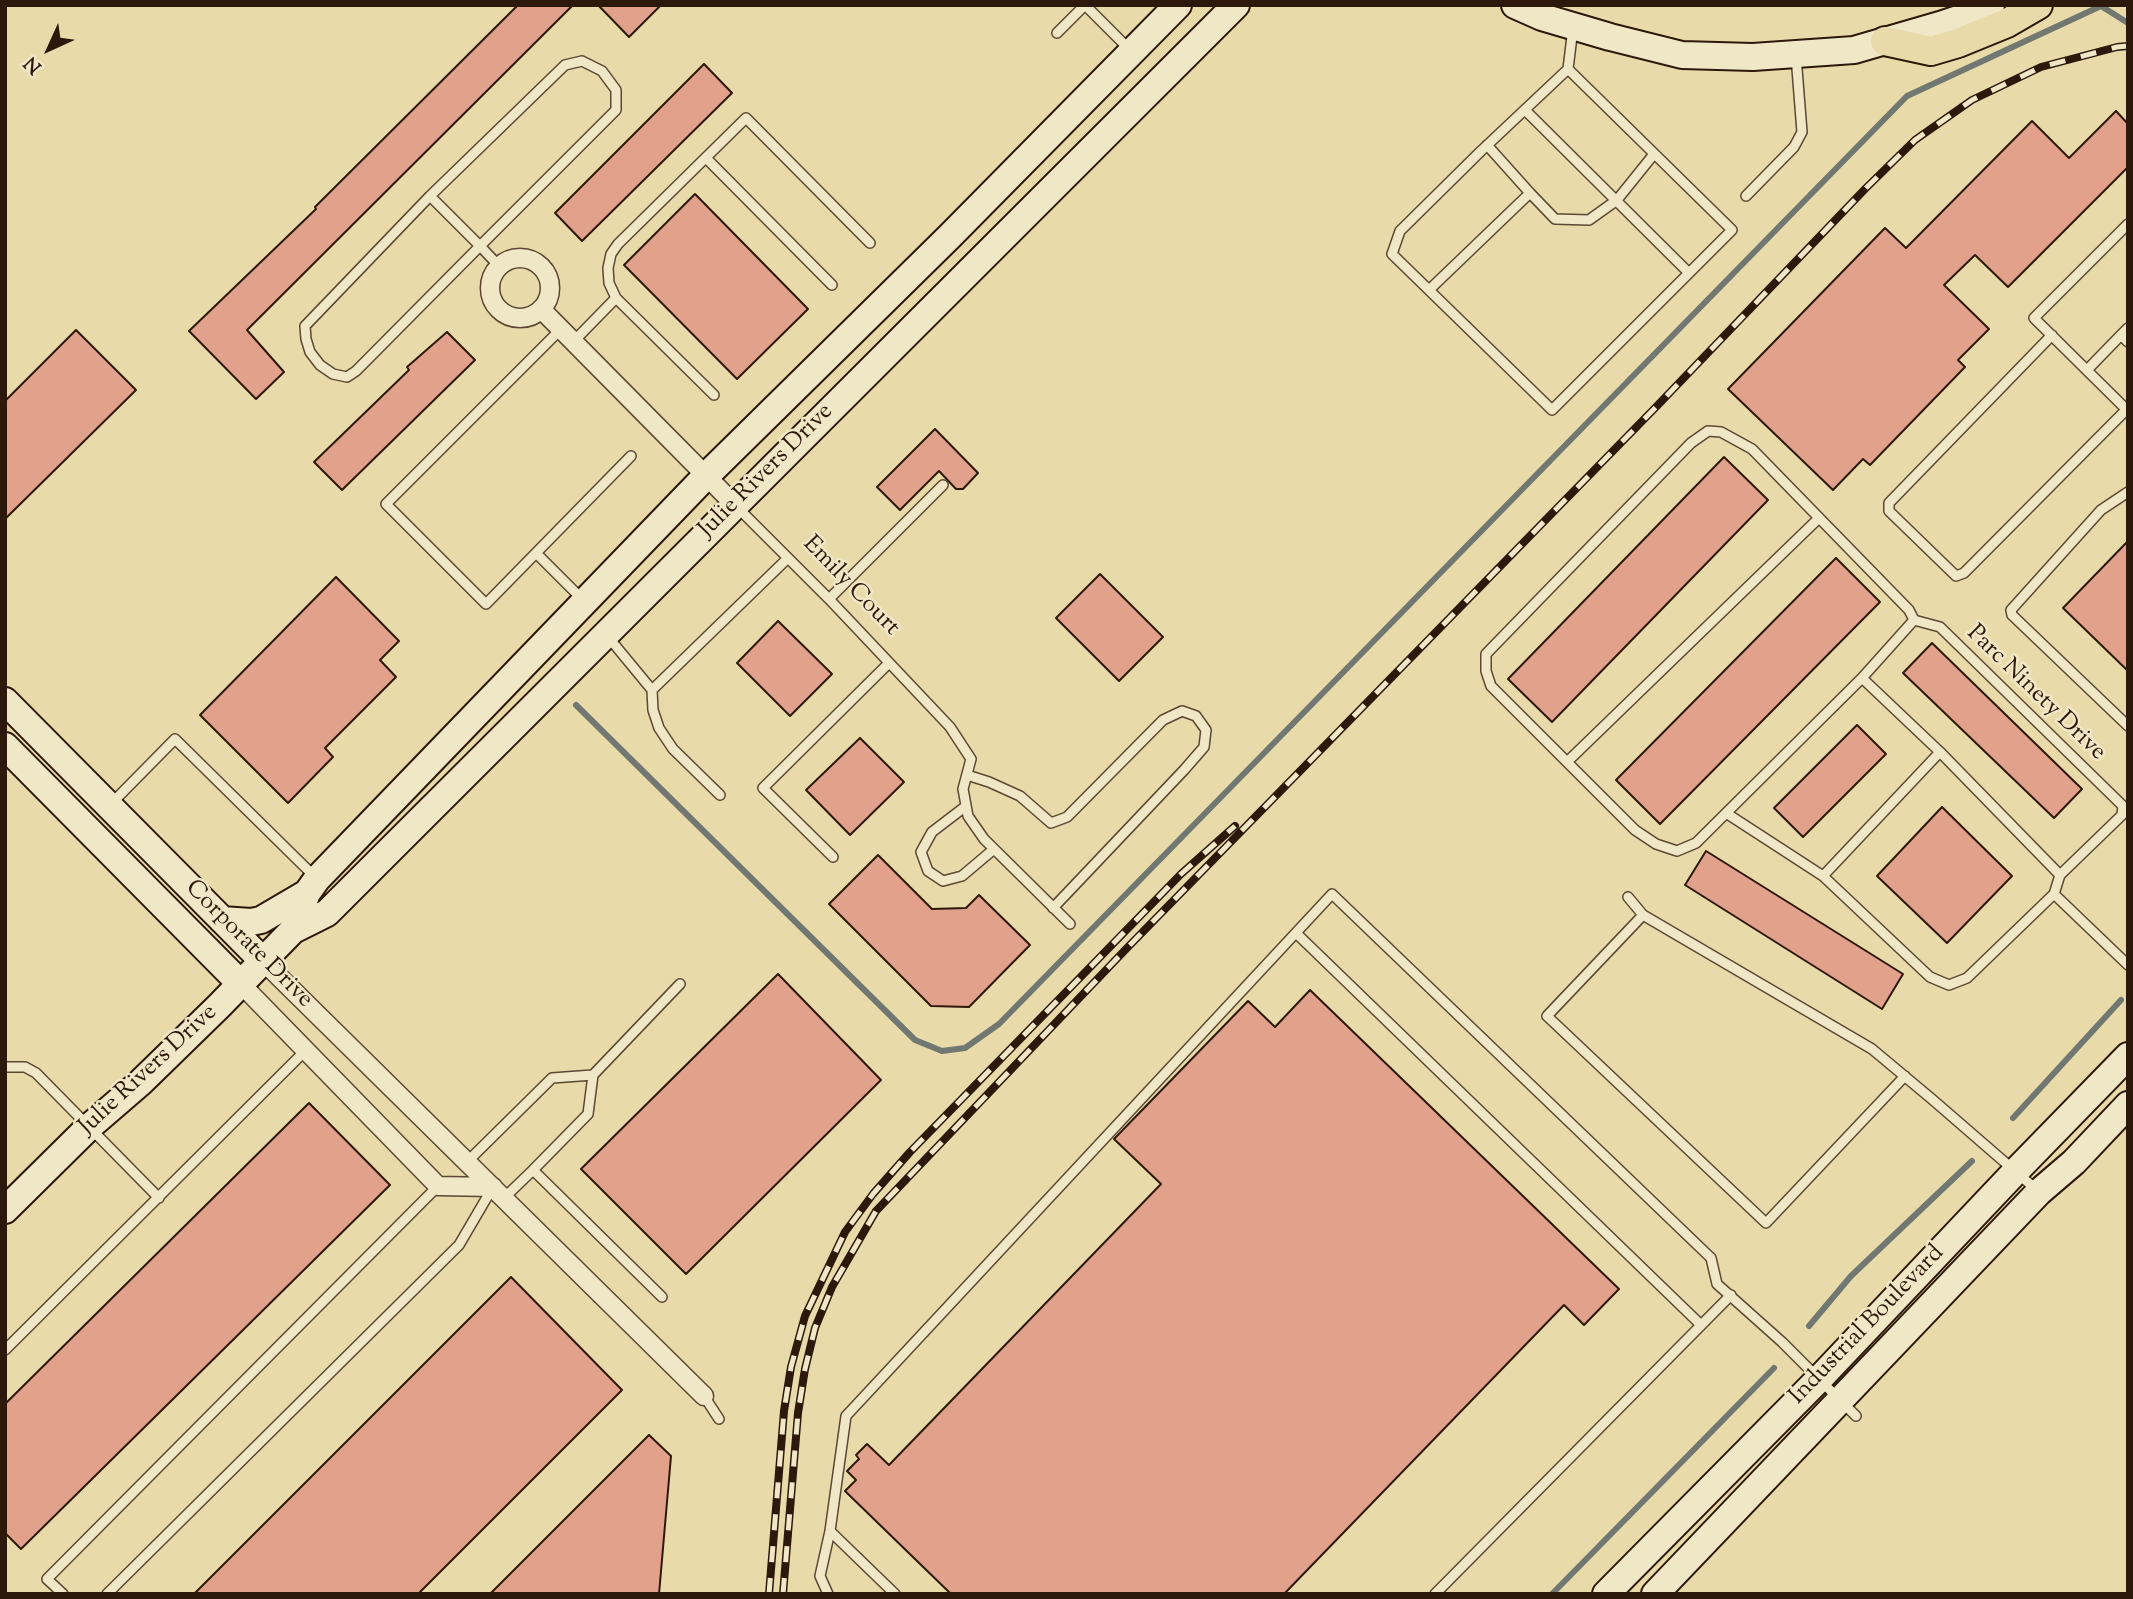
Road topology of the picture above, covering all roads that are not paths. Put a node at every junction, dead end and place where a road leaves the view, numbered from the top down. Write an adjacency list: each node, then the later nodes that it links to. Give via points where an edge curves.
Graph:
1 (1085, 5): 8 (lane); 10 (lane)
2 (1178, 5): 10 (street, Julie Rivers Drive)
3 (1236, 5): 25 (street, Julie Rivers Drive)
4 (1515, 5): 7 (street)
5 (1991, 5): 9 (street)
6 (2038, 5): 9 (main road, via 2007,23 1931,51)
7 (1573, 26): 11 (street, via 1682,55); 12 (lane)
8 (1057, 33)
9 (1885, 41): 11 (street, via 1854,50)
10 (1132, 52): 22 (street, Julie Rivers Drive)
11 (1796, 54): 19 (lane, via 1802,132 1794,147)
12 (1568, 69): 13 (lane); 15 (lane)
13 (1525, 110): 14 (lane); 20 (lane)
14 (1488, 145): 17 (lane); 29 (lane, via 1400,231 1392,254)
15 (1654, 153): 20 (lane); 27 (lane, via 1732,230)
16 (706, 158): 23 (lane, via 746,118); 28 (lane); 30 (lane, via 611,254 609,283)
17 (1530, 193): 20 (lane, via 1555,219 1589,220); 29 (lane)
18 (430, 196): 24 (lane); 24 (lane, via 305,326 310,352 320,365 347,377 356,371); 24 (lane, via 565,65 582,61 602,71 616,90 616,110)
19 (1745, 196)
20 (1617, 200): 27 (lane)
21 (2128, 224): 33 (lane, via 2034,318)
22 (950, 236): 25 (street); 39 (street, Julie Rivers Drive)
23 (870, 243)
24 (480, 246): 26 (lane)
25 (979, 262): 42 (street, Julie Rivers Drive)
26 (499, 266): 31 (street, via 490,282 498,309 515,317); 31 (street, via 517,257 528,258 544,270 550,290)
27 (1689, 273): 29 (lane, via 1552,410)
28 (832, 285)
29 (1429, 290)
30 (616, 298): 32 (lane); 36 (lane)
31 (541, 309): 32 (street, Emily Court)
32 (568, 335): 39 (street, Emily Court); 44 (lane, via 386,504 486,604)
33 (2052, 335): 35 (lane); 37 (lane, via 1889,503 1889,511 1956,576 1964,573)
34 (2125, 335): 35 (lane)
35 (2087, 370): 37 (lane)
36 (714, 395)
37 (2127, 410)
38 (631, 456): 44 (lane)
39 (706, 476): 42 (street, Emily Court); 47 (street, Julie Rivers Drive)
40 (943, 485): 46 (lane)
41 (2128, 492): 54 (lane, via 2101,510 2011,610)
42 (734, 504): 45 (lane, Emily Court); 49 (street, Julie Rivers Drive)
43 (1819, 518): 48 (lane); 57 (lane); 57 (lane, via 1752,449 1721,432 1708,431 1691,443 1486,654 1491,686)
44 (536, 553): 47 (lane)
45 (788, 558): 46 (lane, Emily Court); 52 (lane)
46 (829, 599): 50 (lane, Emily Court)
47 (585, 603): 49 (street); 67 (street, Julie Rivers Drive)
48 (1914, 620): 51 (lane); 65 (lane, Parc Ninety Drive, via 1940,627 2123,806 2122,815)
49 (605, 633): 52 (lane); 74 (street, Julie Rivers Drive, via 327,913)
50 (889, 663): 58 (lane, Emily Court, via 950,727 971,759); 64 (lane, via 763,788)
51 (1862, 678): 56 (lane); 62 (lane)
52 (652, 690): 59 (lane, via 659,728)
53 (5, 701): 60 (street, Corporate Drive)
54 (2128, 726)
55 (5, 746): 78 (street, Corporate Drive)
56 (1940, 752): 65 (lane); 66 (lane)
57 (1567, 762): 62 (lane, via 1635,830 1677,851 1696,843)
58 (967, 775): 61 (lane, Emily Court, via 963,789); 70 (lane, via 1020,796 1051,823 1067,817 1163,720 1182,710 1196,716 1206,730 1204,747)
59 (720, 795)
60 (109, 806): 67 (lane, via 175,739); 72 (street, Corporate Drive)
61 (966, 806): 63 (lane, Emily Court, via 968,816); 63 (lane, via 932,832 921,852 928,871 943,881 962,876)
62 (1727, 813): 66 (lane)
63 (994, 849): 70 (lane, Emily Court)
64 (833, 857)
65 (2060, 875): 68 (lane)
66 (1823, 876): 68 (lane, via 1930,976 1949,985 1967,978)
67 (312, 886): 72 (street, via 261,920); 74 (street, Julie Rivers Drive)
68 (2054, 894): 77 (lane)
69 (1628, 897): 71 (lane)
70 (1053, 908): 73 (lane, Emily Court)
71 (1643, 915): 85 (lane, via 1872,1049); 85 (lane, via 1547,1016 1766,1223)
72 (222, 920): 76 (street, Corporate Drive)
73 (1069, 924)
74 (293, 930): 76 (street, Julie Rivers Drive)
75 (1296, 933): 96 (lane, via 1332,894 1711,1258 1717,1283); 98 (lane); 104 (lane, via 846,1416)
76 (264, 962): 78 (street, Julie Rivers Drive); 80 (street, Corporate Drive)
77 (2128, 965)
78 (241, 984): 81 (street, Corporate Drive); 87 (street, Julie Rivers Drive)
79 (680, 984): 84 (lane)
80 (329, 1026): 81 (street); 88 (street, Corporate Drive)
81 (307, 1049): 91 (street, Corporate Drive); 94 (lane)
82 (2128, 1056): 90 (street, Industrial Boulevard)
83 (5, 1067): 87 (lane, via 26,1067 36,1073)
84 (593, 1075): 88 (lane, via 552,1078); 89 (lane, via 588,1114)
85 (1905, 1076): 90 (lane)
86 (2128, 1105): 92 (street, Industrial Boulevard)
87 (89, 1127): 94 (lane); 95 (street, Julie Rivers Drive)
88 (467, 1162): 93 (street, Corporate Drive)
89 (533, 1170): 93 (lane); 97 (lane)
90 (2016, 1171): 92 (lane); 100 (street, Industrial Boulevard)
91 (438, 1186): 93 (street); 105 (lane, via 47,1579)
92 (2039, 1192): 102 (street, Industrial Boulevard)
93 (498, 1193): 101 (street, Corporate Drive); 106 (lane, via 459,1245)
94 (159, 1198): 99 (lane)
95 (5, 1210)
96 (1731, 1296): 98 (lane); 100 (lane)
97 (662, 1297)
98 (1701, 1325): 109 (lane)
99 (5, 1350)
100 (1820, 1378): 102 (lane); 110 (street, Industrial Boulevard)
101 (705, 1396): 103 (lane)
102 (1848, 1407): 111 (street, Industrial Boulevard)
103 (719, 1419)
104 (830, 1531): 107 (lane, via 820,1576); 108 (lane)
105 (63, 1594)
106 (107, 1594)
107 (828, 1594)
108 (895, 1594)
109 (1435, 1594)
110 (1606, 1594)
111 (1655, 1594)

